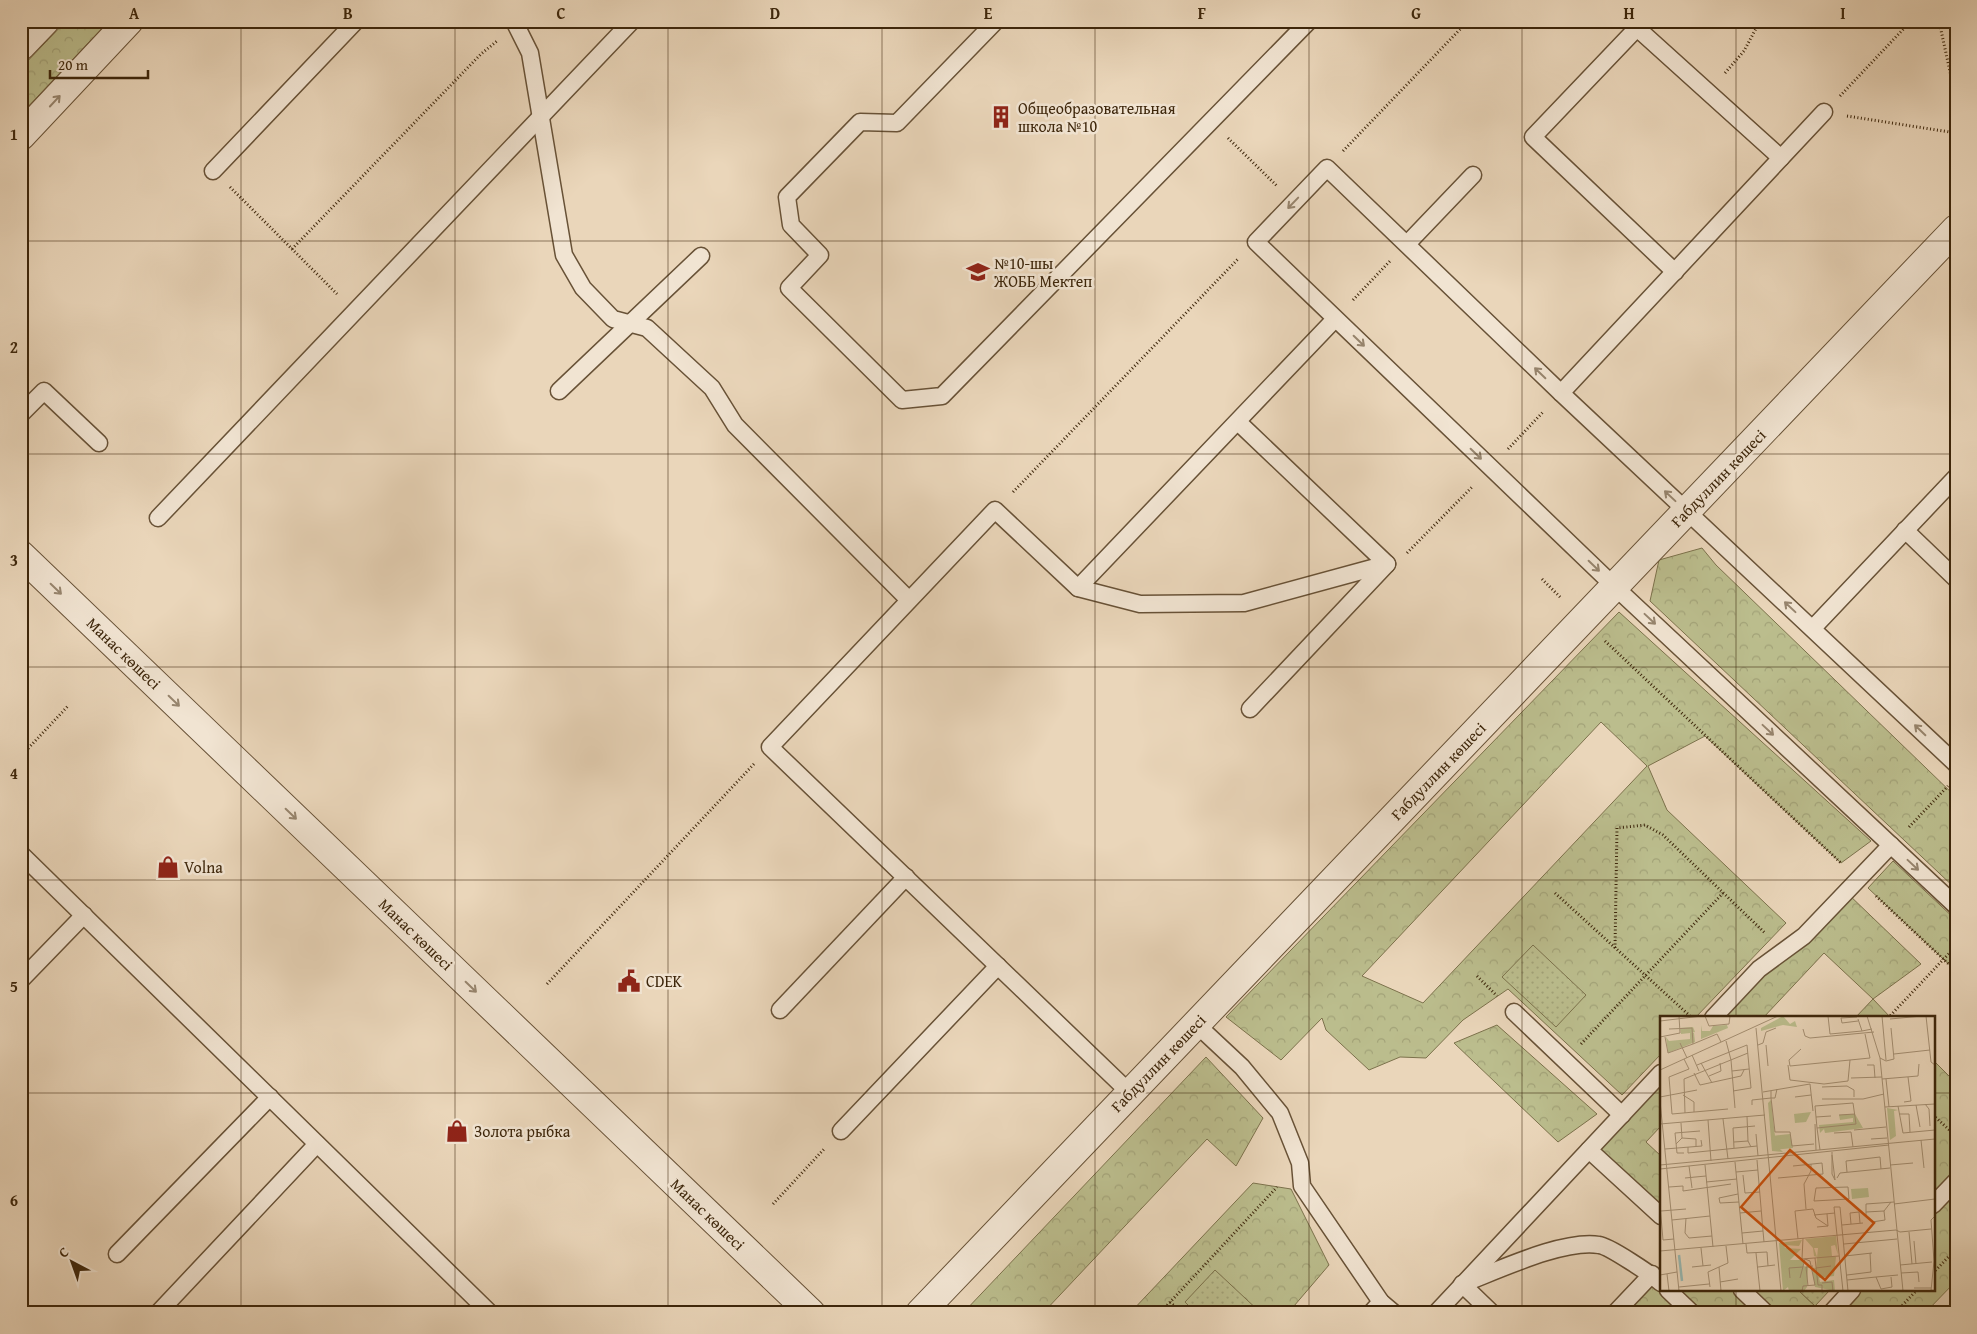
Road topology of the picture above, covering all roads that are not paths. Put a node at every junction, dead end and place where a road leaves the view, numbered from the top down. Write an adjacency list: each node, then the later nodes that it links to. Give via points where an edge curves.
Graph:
1 (45, 21): 8 (street)
2 (129, 21): 11 (street, one-way to 2)
3 (356, 21): 13 (lane)
4 (632, 21): 10 (lane)
5 (996, 21): 6 (lane, via 897,123 860,122 787,197 791,225 820,255 790,288 902,400 942,396)
6 (1309, 21)
7 (517, 22): 10 (lane, via 530,53)
8 (21, 46)
9 (1824, 112): 12 (lane)
10 (542, 118): 20 (lane, via 564,255 583,288 606,313 612,319); 28 (lane)
11 (21, 136)
12 (1781, 158): 18 (lane); 18 (lane, via 1637,28 1533,138)
13 (213, 171)
14 (1473, 175): 16 (lane)
15 (1956, 229): 27 (street, Ғабдуллин көшесі)
16 (1407, 244): 19 (lane, one-way to 19, via 1327,168 1294,202 1256,242); 22 (lane, one-way to 16)
17 (701, 256): 20 (lane)
18 (1675, 272): 22 (lane)
19 (1335, 319): 24 (lane); 33 (lane, one-way to 33)
20 (630, 324): 21 (lane); 35 (lane, via 647,328 712,388 734,425)
21 (559, 391)
22 (1561, 393): 27 (lane, one-way to 22)
23 (21, 414): 25 (lane, via 44,391)
24 (1238, 422): 31 (lane); 34 (lane)
25 (99, 443)
26 (1956, 477): 29 (lane)
27 (1686, 511): 33 (street, Ғабдуллин көшесі); 36 (lane, one-way to 27)
28 (158, 518)
29 (1905, 530): 32 (lane); 36 (lane)
30 (21, 555): 69 (street, Манас көшесі, one-way to 69)
31 (1387, 564): 34 (lane, via 1244,602 1140,604); 37 (lane)
32 (1956, 578)
33 (1614, 586): 39 (lane, one-way to 39); 49 (street, Ғабдуллин көшесі)
34 (1078, 588): 35 (lane, via 995,510)
35 (909, 600): 41 (lane, via 770,747)
36 (1812, 628): 38 (lane, one-way to 36)
37 (1250, 709)
38 (1956, 764)
39 (1891, 845): 42 (lane, one-way to 42); 48 (lane, via 1804,936 1759,969)
40 (21, 854): 43 (lane)
41 (906, 877): 44 (lane); 46 (lane)
42 (1956, 906)
43 (84, 915): 45 (lane); 52 (lane)
44 (998, 966): 51 (lane); 54 (lane)
45 (21, 980)
46 (780, 1010)
47 (1514, 1012): 53 (lane)
48 (1715, 1016)
49 (1196, 1024): 51 (street, Ғабдуллин көшесі); 66 (lane, via 1242,1067 1280,1113 1300,1163 1302,1186)
50 (1660, 1075): 53 (lane)
51 (1130, 1093): 70 (street, Ғабдуллин көшесі)
52 (270, 1097): 55 (lane); 60 (lane)
53 (1622, 1115): 56 (lane)
54 (841, 1131)
55 (317, 1144): 67 (lane); 68 (lane)
56 (1589, 1150): 59 (lane); 62 (lane)
57 (1956, 1182): 58 (lane)
58 (1934, 1204)
59 (1660, 1215)
60 (117, 1254)
61 (1656, 1279): 62 (lane, via 1600,1245 1563,1246); 74 (lane)
62 (1462, 1284): 72 (lane); 73 (lane)
63 (1670, 1292): 75 (lane)
64 (1744, 1292): 76 (lane)
65 (1850, 1292): 77 (lane)
66 (1376, 1307): 71 (lane)
67 (158, 1313)
68 (490, 1313)
69 (811, 1313)
70 (920, 1313)
71 (1394, 1313)
72 (1436, 1313)
73 (1492, 1313)
74 (1615, 1313)
75 (1692, 1313)
76 (1766, 1313)
77 (1831, 1313)

